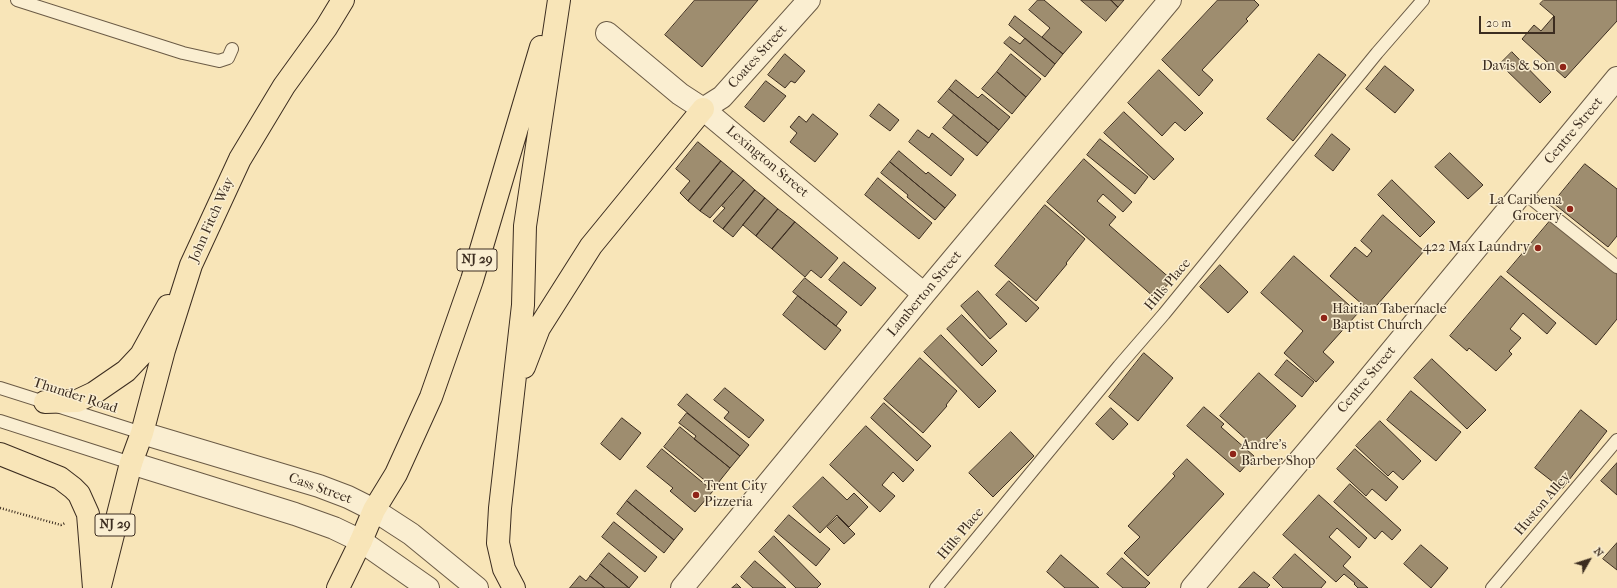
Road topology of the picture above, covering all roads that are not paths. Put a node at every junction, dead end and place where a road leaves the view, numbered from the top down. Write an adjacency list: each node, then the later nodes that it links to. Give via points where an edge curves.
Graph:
1 (17, 0): 9 (lane, via 212,60 228,58)
2 (343, 0): 13 (highway, John Fitch Way / NJ 29, via 284,86 240,158)
3 (555, 0): 24 (highway, NJ 29, via 472,280 431,397 396,474)
4 (559, 0): 17 (highway, via 525,226 523,305)
5 (809, 0): 11 (street, Coates Street, via 722,97)
6 (1170, 0): 15 (street, Lamberton Street)
7 (1424, 0): 33 (lane, Hills Place, via 1377,53)
8 (607, 33): 11 (street, Lexington Street, via 680,94)
9 (232, 49)
10 (1617, 78): 12 (street, Centre Street)
11 (703, 109): 15 (street, Lexington Street); 17 (highway, via 591,246 539,328)
12 (1523, 192): 14 (lane); 34 (street, Centre Street)
13 (191, 265): 18 (highway, via 141,355 126,372 94,393 76,401); 20 (highway, John Fitch Way / NJ 29, via 164,350)
14 (1617, 267)
15 (924, 294): 32 (street, Lamberton Street)
16 (0, 388): 18 (lane, Thunder Road)
17 (512, 396): 31 (highway, via 498,542 504,569)
18 (45, 402): 20 (lane, Thunder Road)
19 (0, 421): 23 (lane)
20 (142, 433): 23 (highway, John Fitch Way / NJ 29); 24 (street, Cass Street, via 319,486)
21 (1617, 440): 35 (lane, Huston Alley)
22 (0, 454): 26 (highway, via 60,478 79,494 88,514)
23 (131, 463): 25 (street, via 295,514); 27 (highway, NJ 29)
24 (374, 510): 25 (highway, NJ 29); 30 (street, Cass Street, via 411,534)
25 (361, 541): 28 (highway, NJ 29); 29 (street)
26 (94, 588)
27 (99, 588)
28 (338, 588)
29 (428, 588)
30 (477, 588)
31 (514, 588)
32 (682, 588)
33 (936, 588)
34 (1192, 588)
35 (1492, 588)

